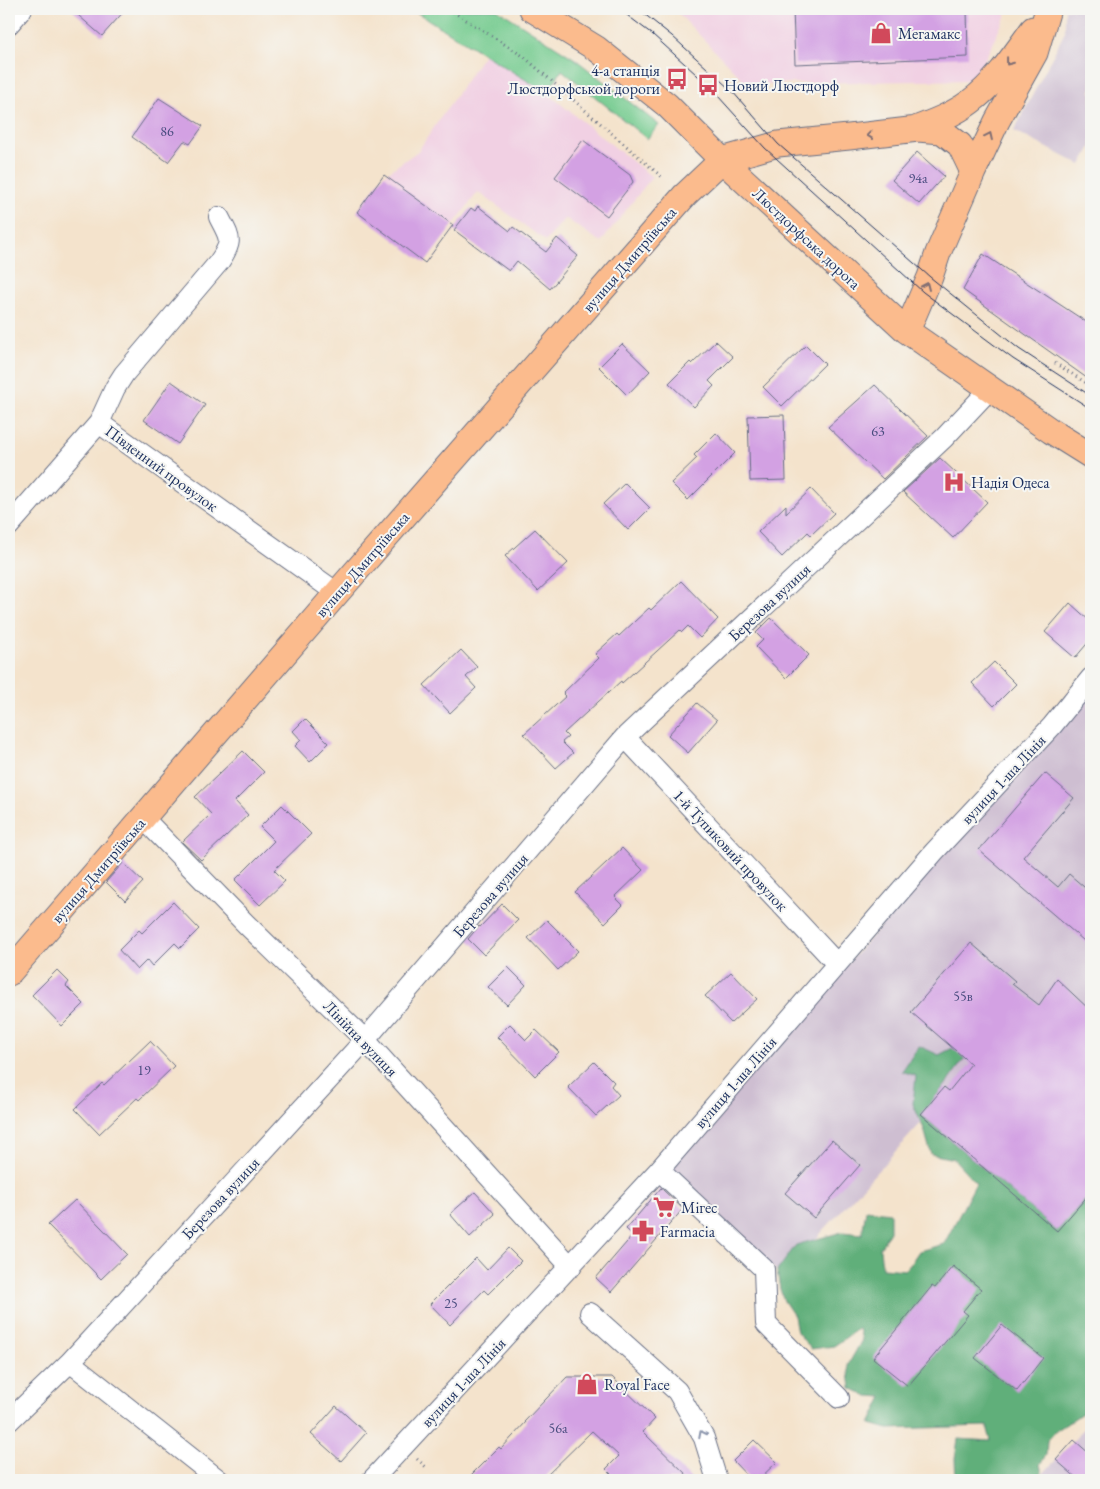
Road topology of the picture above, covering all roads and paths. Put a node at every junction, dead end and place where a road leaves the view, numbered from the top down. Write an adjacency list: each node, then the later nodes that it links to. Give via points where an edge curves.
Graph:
1 (22, 9): 5 (street)
2 (450, 9): 9 (path, via 523,56)
3 (532, 9): 7 (main road, Люстдорфська дорога, via 597,49 667,105)
4 (1048, 9): 6 (main road, one-way to 6, via 1005,68 971,102); 8 (main road, one-way to 4, via 1035,53)
5 (9, 24)
6 (918, 128): 7 (main road, one-way to 7, via 778,144); 8 (main road, via 942,132 960,145)
7 (722, 160): 11 (main road, Люстдорфська дорога); 18 (main road, вулиця Дмитріївська, via 685,195)
8 (973, 172): 11 (main road, one-way to 8)
9 (663, 178)
10 (219, 217): 15 (street, via 229,236 228,249 124,374)
11 (907, 331): 14 (main road, Люстдорфська дорога)
12 (1055, 363): 13 (path)
13 (1091, 386)
14 (990, 389): 16 (main road, Люстдорфська дорога); 20 (street, Березова вулиця, via 944,438)
15 (99, 423): 17 (street, Південний провулок); 18 (street, Південний провулок)
16 (1091, 456)
17 (9, 526)
18 (337, 593): 21 (main road, вулиця Дмитріївська)
19 (1091, 678): 23 (street, вулиця 1-ша Лінія, via 1052,726 934,852)
20 (625, 737): 23 (street, 1-й Тупиковий провулок); 24 (street, Березова вулиця)
21 (142, 818): 22 (main road, вулиця Дмитріївська); 24 (street, Лінійна вулиця)
22 (12, 964)
23 (837, 964): 25 (street, вулиця 1-ша Лінія)
24 (365, 1040): 26 (street, Лінійна вулиця); 28 (street, Березова вулиця)
25 (659, 1170): 26 (street, вулиця 1-ша Лінія); 29 (street, via 764,1269 766,1324)
26 (570, 1266): 32 (street, вулиця 1-ша Лінія)
27 (590, 1313): 33 (street, one-way to 27, via 704,1438 677,1391)
28 (70, 1362): 30 (street, Березова вулиця); 31 (street)
29 (839, 1398)
30 (9, 1421)
31 (219, 1480)
32 (372, 1480)
33 (717, 1480)

